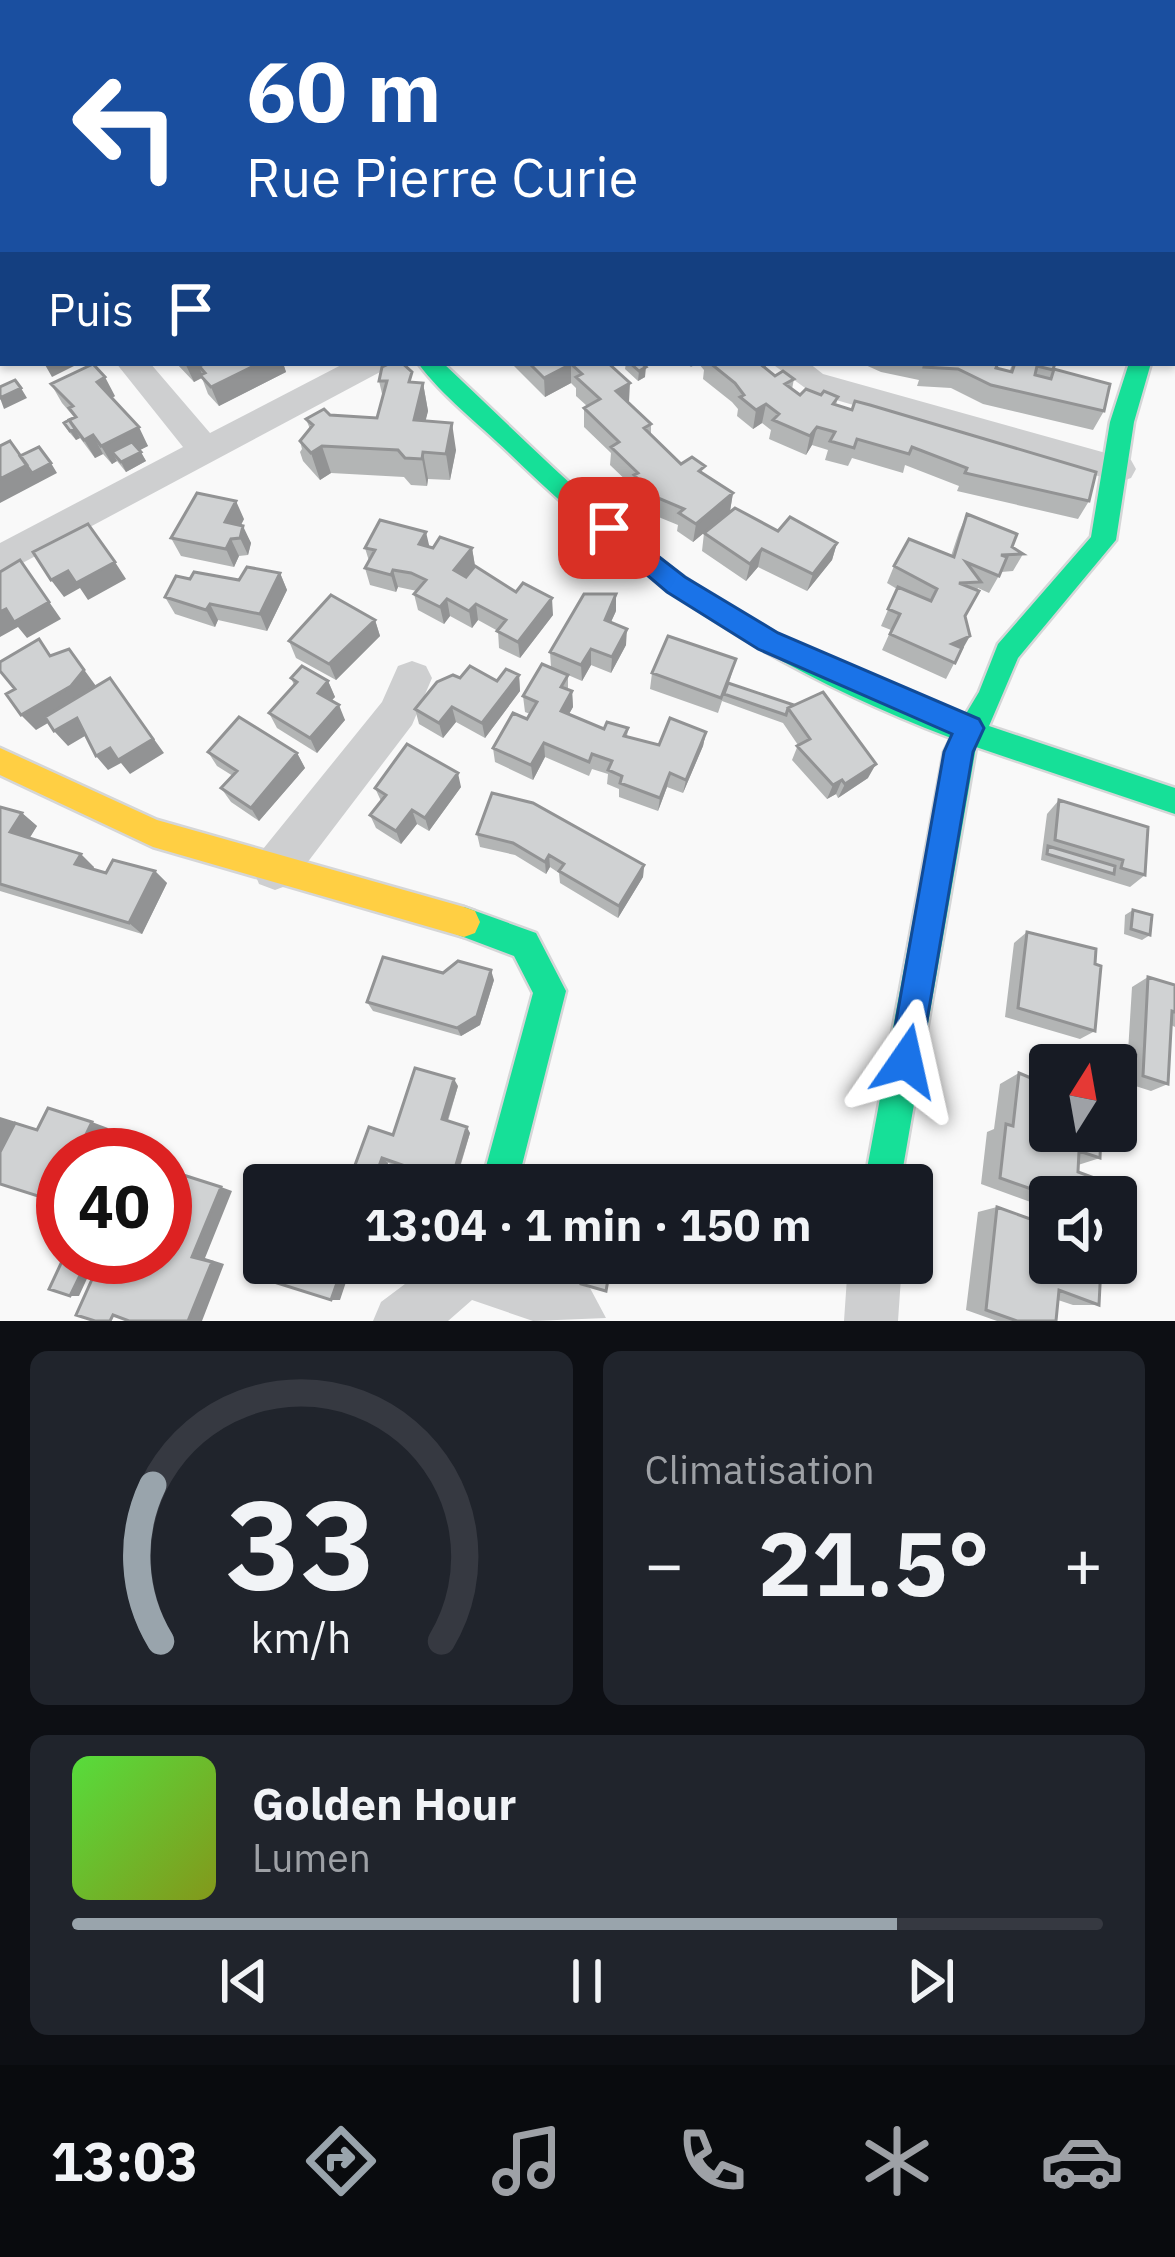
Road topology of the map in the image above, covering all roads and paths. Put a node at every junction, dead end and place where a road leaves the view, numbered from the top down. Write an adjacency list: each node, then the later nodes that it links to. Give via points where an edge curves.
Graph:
1 (135, 366): 6 (street)
2 (365, 366): 6 (street)
3 (432, 366): 10 (street, via 676,585 768,641)
4 (791, 366): 7 (street, via 812,382)
5 (1139, 366): 7 (street, via 1122,422)
6 (206, 450): 8 (street)
7 (1119, 469): 10 (street, via 1103,540 1007,652)
8 (0, 560)
9 (412, 678): 13 (street, via 398,713)
10 (969, 728): 12 (street); 15 (street, via 958,752)
11 (0, 761): 13 (street, via 153,833)
12 (1175, 801)
13 (274, 869): 14 (street, via 525,944 550,991)
14 (505, 1164)
15 (886, 1164)
16 (451, 1284): 20 (street)
17 (503, 1284): 19 (street, via 572,1307)
18 (874, 1284): 21 (street)
19 (579, 1318)
20 (400, 1321)
21 (871, 1321)

